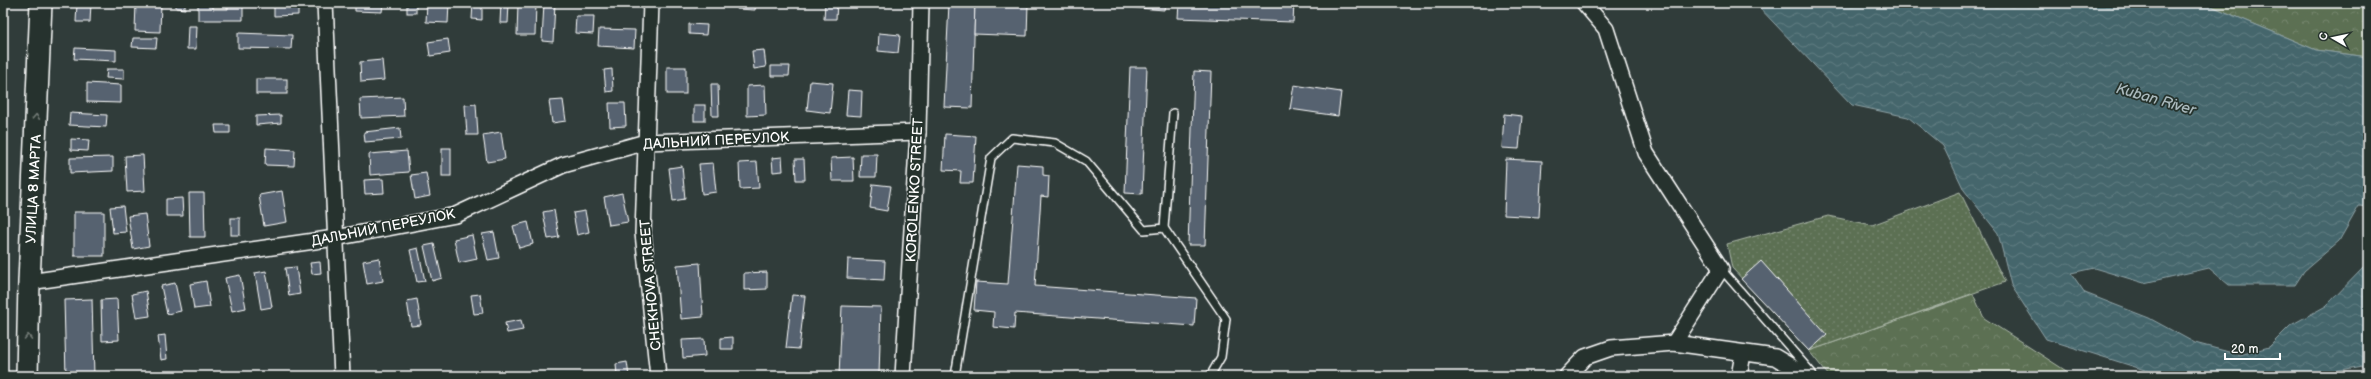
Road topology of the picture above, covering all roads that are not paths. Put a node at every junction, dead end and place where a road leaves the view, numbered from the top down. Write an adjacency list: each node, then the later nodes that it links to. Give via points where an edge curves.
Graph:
1 (42, 3): 12 (main road, УЛИЦА 8 МАРТА, one-way to 1)
2 (325, 3): 10 (street)
3 (651, 3): 8 (street, CHEKHOVA STREET)
4 (921, 3): 7 (street, KOROLENKO STREET)
5 (1584, 3): 11 (street, via 1606,29 1646,153)
6 (1173, 113): 9 (lane)
7 (918, 132): 8 (street, ДАЛЬНИЙ ПЕРЕУЛОК); 18 (street, KOROLENKO STREET)
8 (646, 142): 10 (street, ДАЛЬНИЙ ПЕРЕУЛОК, via 563,165 456,215); 17 (street, CHEKHOVA STREET, via 643,233)
9 (1164, 228): 19 (lane, via 1144,230 1086,161 1054,143 1012,138 991,158); 20 (lane, via 1226,319 1221,357)
10 (335, 238): 12 (street, ДАЛЬНИЙ ПЕРЕУЛОК); 16 (street)
11 (1721, 269): 13 (street); 24 (lane)
12 (29, 282): 15 (main road, УЛИЦА 8 МАРТА, one-way to 12)
13 (1674, 343): 14 (street); 21 (street, via 1611,348 1586,358)
14 (1743, 354): 22 (street); 23 (street, via 1775,357)
15 (27, 376)
16 (342, 376)
17 (658, 376)
18 (903, 376)
19 (955, 376)
20 (1210, 376)
21 (1567, 376)
22 (1739, 376)
23 (1807, 376)
24 (1814, 376)

